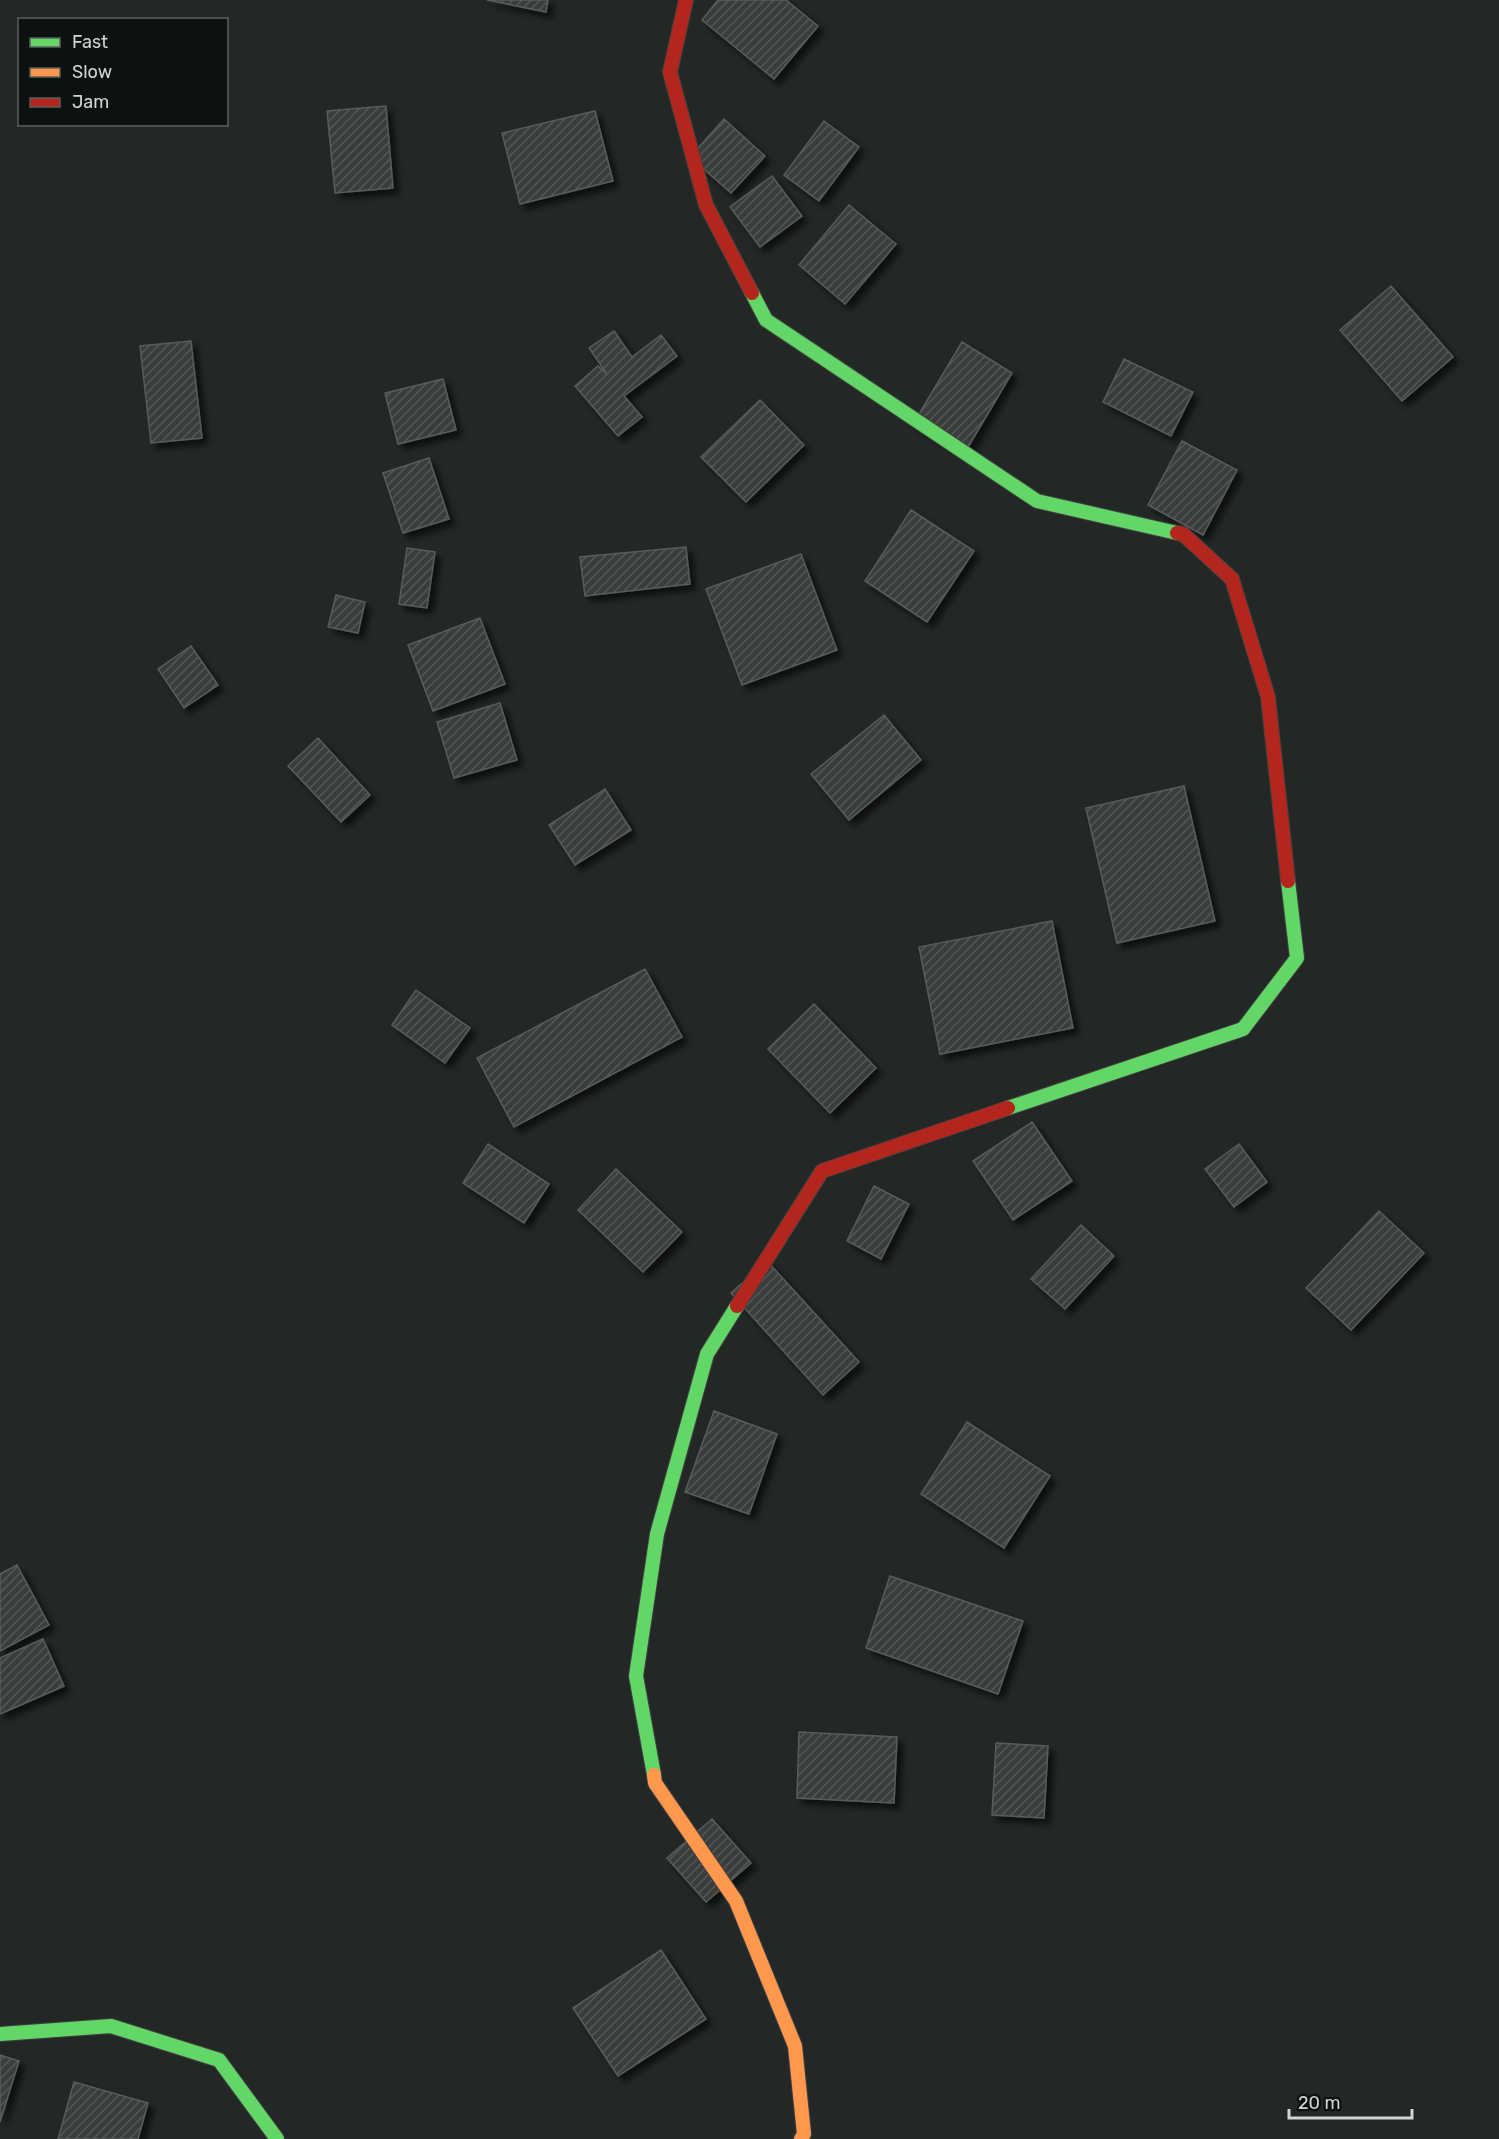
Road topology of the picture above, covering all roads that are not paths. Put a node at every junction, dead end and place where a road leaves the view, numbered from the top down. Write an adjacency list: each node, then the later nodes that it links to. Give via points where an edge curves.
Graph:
1 (686, 0): 4 (street, via 670,72 706,204 766,320 1037,501 1183,534 1232,579 1268,697 1297,958 1243,1029 822,1171 707,1354 657,1534 636,1676 655,1783 736,1900 795,2046 804,2134)
2 (0, 2034): 3 (street, via 111,2026 219,2060)
3 (277, 2139)
4 (801, 2139)

